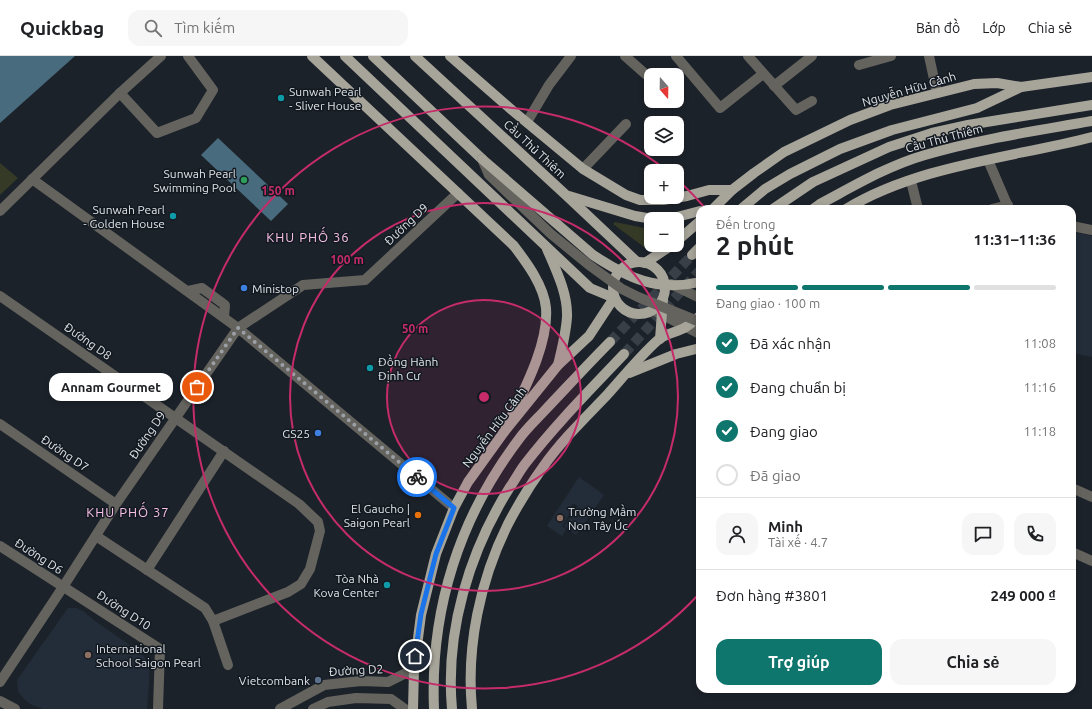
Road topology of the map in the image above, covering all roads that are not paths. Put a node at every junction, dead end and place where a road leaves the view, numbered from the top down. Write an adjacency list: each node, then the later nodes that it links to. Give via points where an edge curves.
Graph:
1 (160, 56): 21 (street)
2 (188, 56): 21 (street, via 213,90 196,118 157,133)
3 (312, 56): 35 (main road)
4 (345, 56): 52 (main road)
5 (373, 56): 29 (main road)
6 (415, 56): 36 (main road, Cầu Thủ Thiêm)
7 (450, 56): 26 (main road)
8 (572, 56): 26 (street, via 549,85)
9 (625, 56): 16 (street)
10 (676, 56): 17 (street, via 720,108)
11 (748, 56): 17 (street)
12 (812, 56): 19 (street)
13 (891, 56): 15 (street)
14 (929, 56): 22 (street)
15 (859, 65)
16 (644, 73)
17 (763, 74): 19 (street)
18 (1092, 77): 20 (main road, Nguyễn Hữu Cảnh)
19 (774, 86): 23 (street, via 796,110)
20 (1020, 87): 22 (main road, Nguyễn Hữu Cảnh, via 974,84); 38 (main road, via 977,108 892,130 840,149 790,174 765,189)
21 (120, 93): 32 (street)
22 (937, 93): 34 (main road, Nguyễn Hữu Cảnh, via 890,105 820,134 784,152)
23 (812, 101)
24 (1092, 105): 39 (main road, via 932,133 890,147 813,182)
25 (1092, 121): 40 (main road, Cầu Thủ Thiêm, via 973,142 923,155 878,172)
26 (527, 122): 31 (main road)
27 (626, 124): 31 (street)
28 (1092, 137): 30 (main road)
29 (482, 159): 58 (main road, bridge, via 593,255 612,267 628,276 650,283 668,286); 64 (street, bridge, via 489,174 551,234 589,265 638,297)
30 (988, 160): 33 (main road, via 936,172); 43 (street)
31 (583, 169): 34 (main road, via 626,195 640,200 663,200 709,190)
32 (32, 179): 44 (street); 66 (street)
33 (911, 181): 41 (main road, via 882,190); 42 (street)
34 (732, 190): 37 (main road, Nguyễn Hữu Cảnh)
35 (458, 193): 66 (street, Đường D9, via 365,280 302,285); 76 (main road, via 514,246 529,265 546,306 546,323 538,357)
36 (567, 196): 47 (main road); 56 (main road, Cầu Thủ Thiêm)
37 (717, 205)
38 (746, 205)
39 (779, 205)
40 (819, 205)
41 (854, 205)
42 (917, 205)
43 (1007, 205)
44 (0, 211)
45 (696, 211): 46 (main road)
46 (684, 215)
47 (644, 218)
48 (696, 224): 51 (main road)
49 (1076, 227): 50 (street)
50 (1092, 230)
51 (684, 235)
52 (546, 246): 61 (main road, via 590,288); 72 (main road, via 560,280 566,305 567,316)
53 (696, 251): 55 (main road)
54 (659, 252): 56 (main road)
55 (692, 255)
56 (641, 262): 57 (main road, via 654,267); 61 (main road, via 628,264 615,276 612,291)
57 (664, 280): 60 (street); 62 (main road, via 665,289)
58 (696, 283)
59 (0, 296): 74 (street, Đường D8)
60 (696, 296)
61 (614, 298): 62 (main road, via 618,305 630,314); 72 (main road, Nguyễn Hữu Cảnh, via 589,336)
62 (657, 313): 65 (street); 68 (main road)
63 (696, 319): 65 (main road)
64 (696, 320)
65 (686, 327): 67 (street); 68 (main road)
66 (238, 328): 74 (street, Đường D9); 81 (street)
67 (696, 332)
68 (660, 339): 73 (main road)
69 (610, 342): 99 (main road, via 520,438 496,471 473,515 445,590 435,652)
70 (696, 349): 73 (main road)
71 (624, 354): 100 (main road, via 524,465 488,527 471,566 456,628 452,666)
72 (558, 365): 76 (main road, Nguyễn Hữu Cảnh)
73 (626, 374): 101 (main road, via 543,467 508,524 488,575 480,604 470,675)
74 (175, 418): 77 (street, Đường D8); 80 (street, Đường D9)
75 (0, 424): 80 (street, Đường D7)
76 (504, 432): 81 (main road, Nguyễn Hữu Cảnh, via 468,482)
77 (224, 451): 86 (street); 88 (street, Đường D8, via 299,504 318,522 320,531 310,569 301,584 288,592)
78 (1076, 490): 79 (street)
79 (1092, 497)
80 (116, 504): 82 (street, Đường D9)
81 (454, 508): 90 (main road, Nguyễn Hữu Cảnh, via 430,577 421,614)
82 (96, 536): 86 (street); 87 (street, Đường D9)
83 (0, 546): 87 (street, Đường D6)
84 (1076, 554): 85 (street)
85 (1092, 561)
86 (147, 570): 88 (street, via 205,608)
87 (63, 587): 91 (street, Đường D9); 94 (street, Đường D10, via 160,649)
88 (214, 621): 89 (street)
89 (228, 665)
90 (414, 669): 95 (street, Đường D2, via 388,682 361,681 324,685); 98 (main road, Nguyễn Hữu Cảnh)
91 (0, 682)
92 (0, 700): 93 (street)
93 (15, 709)
94 (158, 709)
95 (280, 709)
96 (312, 709): 97 (street, via 328,702 356,698 391,699)
97 (405, 709)
98 (413, 709)
99 (434, 709)
100 (452, 709)
101 (472, 709)

